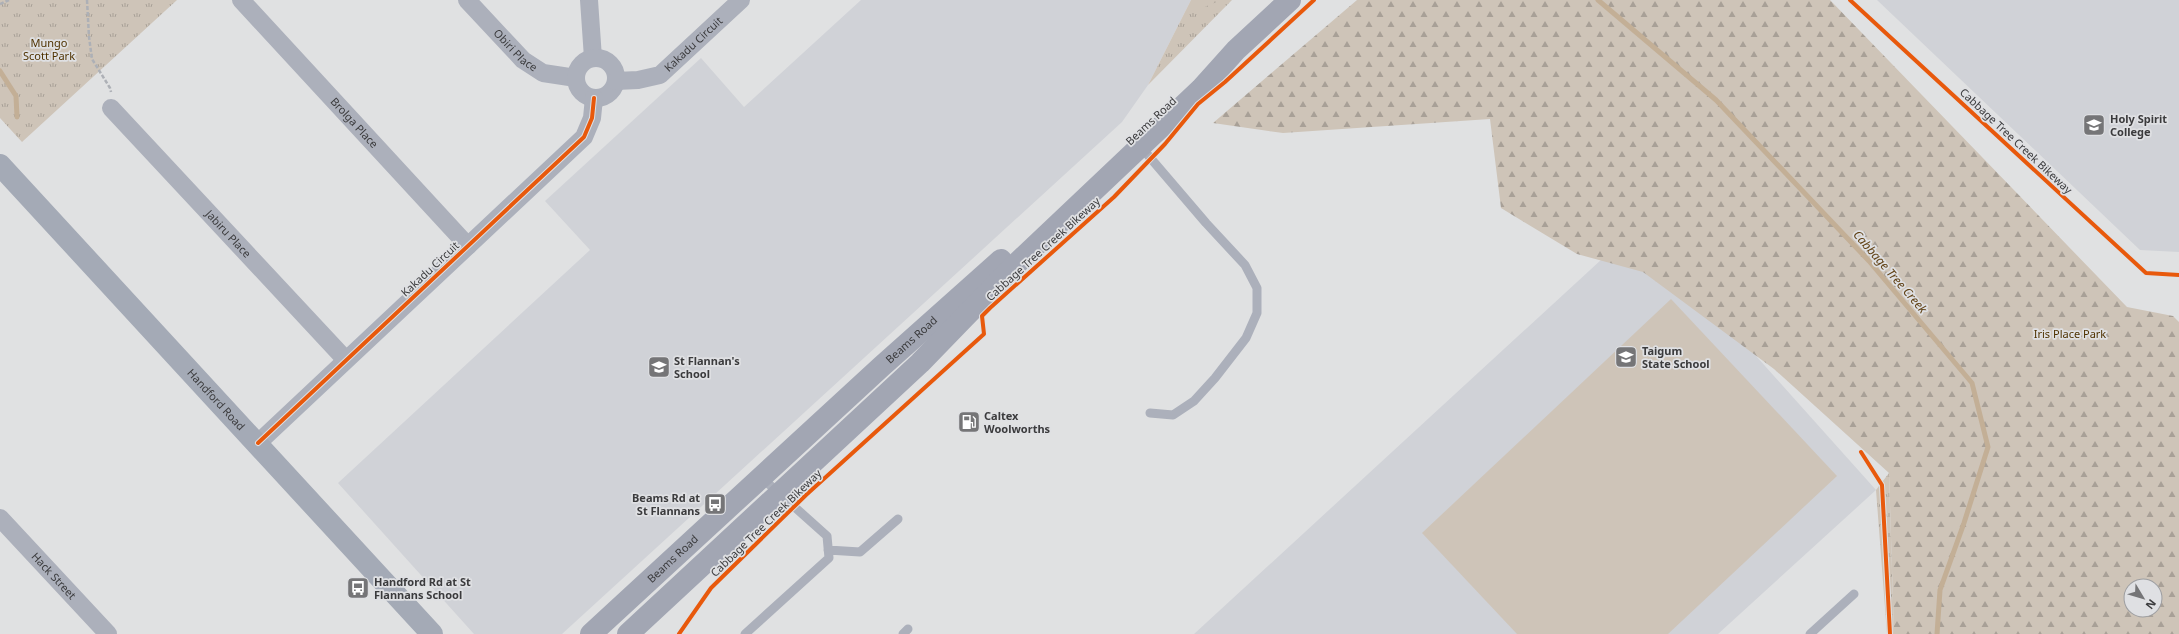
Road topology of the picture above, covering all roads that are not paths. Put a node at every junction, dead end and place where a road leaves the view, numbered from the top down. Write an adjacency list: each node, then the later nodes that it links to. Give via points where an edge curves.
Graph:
1 (241, 0): 14 (street, Brolga Place)
2 (467, 0): 8 (street, Obiri Place, via 523,60 543,73)
3 (589, 0): 7 (street)
4 (741, 0): 9 (street, Kakadu Circuit, via 660,75)
5 (1290, 0): 6 (main road, Beams Road)
6 (1236, 50): 12 (main road, Beams Road, via 1201,89); 18 (main road, Beams Road, via 1195,80 1029,236)
7 (594, 58): 8 (street, via 583,62); 9 (street, via 606,60 611,64)
8 (576, 78): 10 (street, via 579,89)
9 (616, 81): 10 (street, via 611,92)
10 (594, 98): 14 (street, Kakadu Circuit, via 592,118 584,137)
11 (111, 108): 15 (street, Jabiru Place)
12 (1140, 147): 16 (lane, via 1245,265 1257,288 1257,313 1246,338 1215,378 1194,401 1173,415); 19 (main road, Beams Road, via 1014,266 920,363)
13 (0, 165): 17 (main road, Handford Road)
14 (468, 246): 15 (street, Kakadu Circuit)
15 (345, 359): 17 (street, Kakadu Circuit, via 300,406)
16 (1150, 413)
17 (258, 443): 25 (main road, Handford Road)
18 (761, 477): 19 (lane); 26 (main road, Beams Road)
19 (780, 493): 22 (lane, via 827,536); 27 (main road, Beams Road)
20 (0, 518): 24 (street, Hack Street)
21 (898, 519): 22 (lane, via 860,552)
22 (828, 550): 28 (lane, via 829,558)
23 (1854, 594): 29 (lane)
24 (108, 634)
25 (432, 634)
26 (591, 634)
27 (628, 634)
28 (745, 634)
29 (1810, 634)

